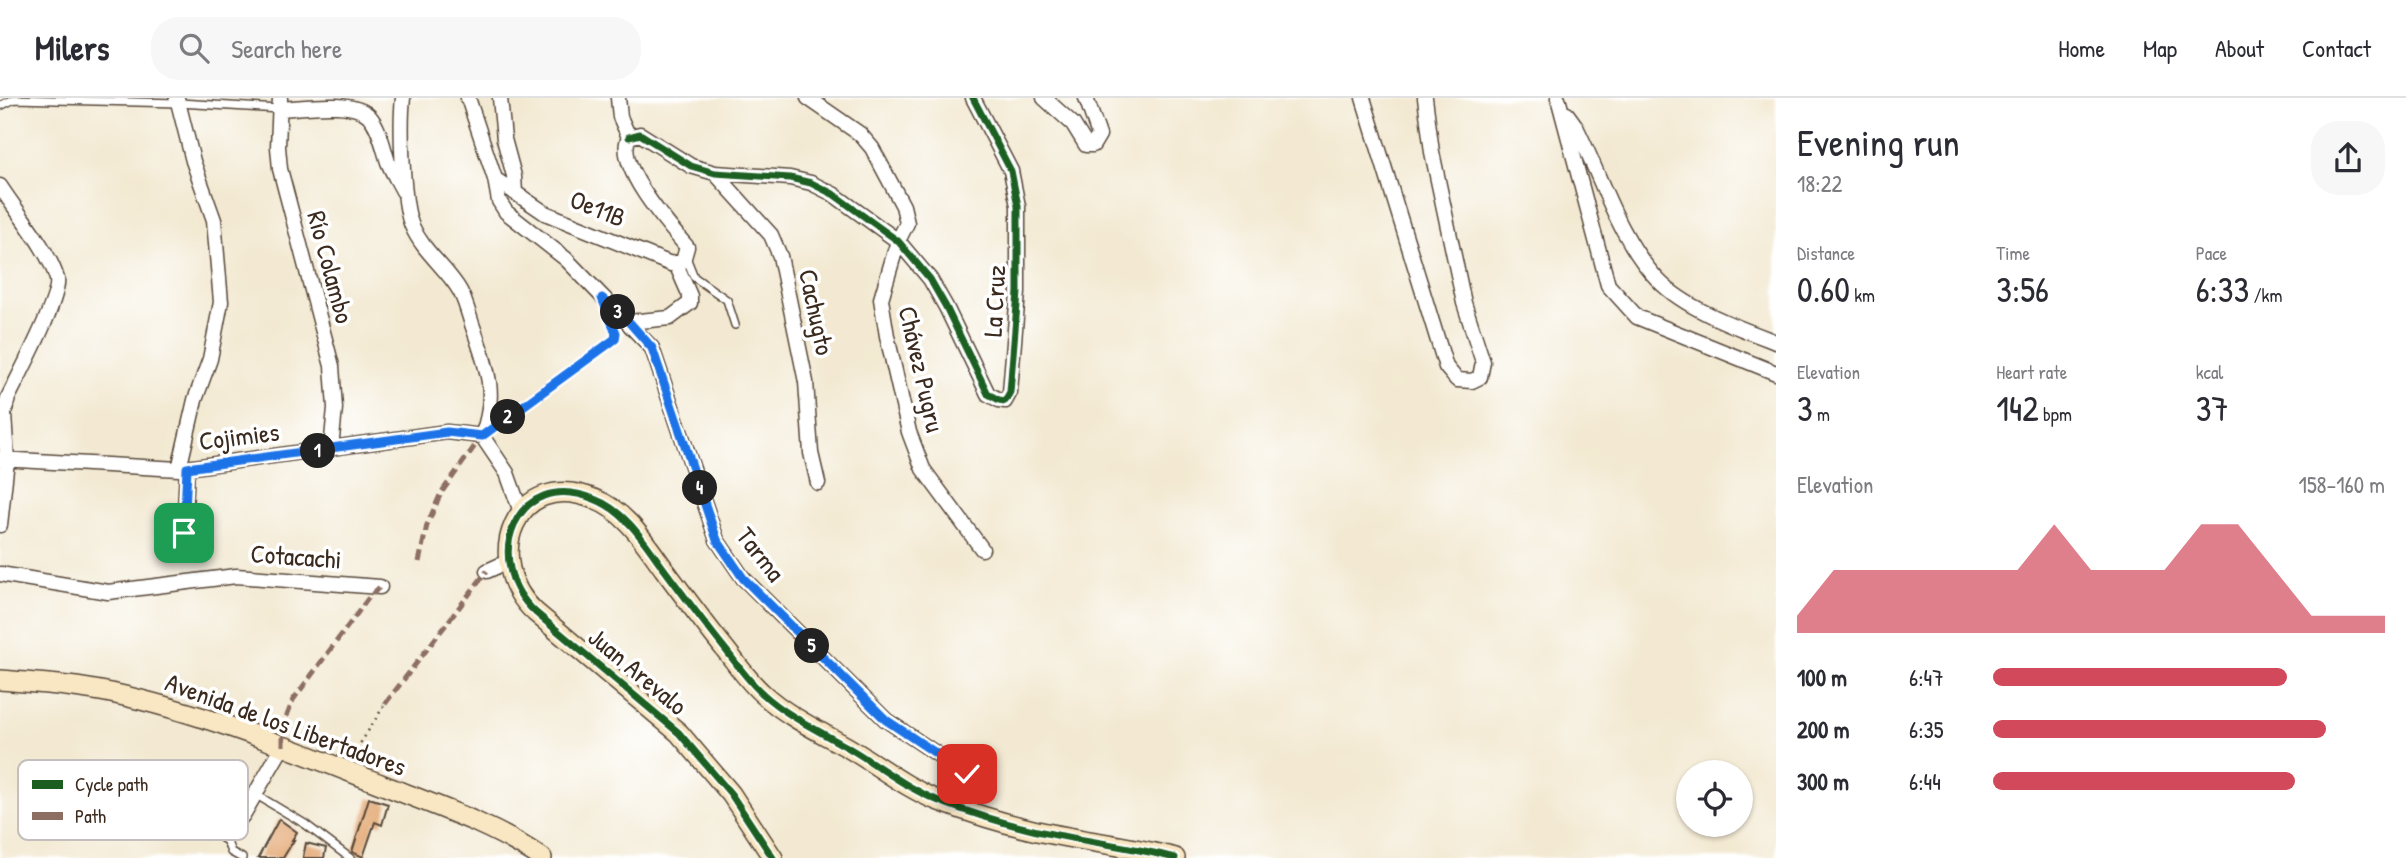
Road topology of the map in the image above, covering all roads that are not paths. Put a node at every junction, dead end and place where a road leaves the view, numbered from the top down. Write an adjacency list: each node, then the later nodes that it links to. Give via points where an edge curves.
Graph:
1 (404, 98): 20 (street)
2 (468, 98): 17 (street, Tarma)
3 (500, 98): 19 (street)
4 (618, 98): 15 (street)
5 (808, 98): 21 (street, Chávez Pugru, via 860,134 872,148 903,206 907,223)
6 (973, 98): 21 (street, La Cruz, via 1011,171 1017,206 1018,292 1010,392 1005,401 988,394 935,288)
7 (1044, 98): 8 (street, via 1073,124 1086,145 1094,145 1099,135)
8 (1086, 98)
9 (1363, 98): 10 (street, via 1446,367 1457,380 1472,381 1480,377 1483,362 1464,303)
10 (1425, 98)
11 (178, 101): 12 (lane); 14 (lane, via 14,99); 31 (street, via 214,220 221,302)
12 (280, 104): 20 (street, via 356,108 369,116); 29 (street, Río Colambo, via 280,169 332,366 335,408)
13 (1560, 104): 26 (street, via 1575,125 1637,253 1658,281 1703,310); 27 (street, via 1608,285 1637,317)
14 (0, 106)
15 (629, 137): 16 (street, via 640,134 691,166); 22 (street, via 625,152 635,178 687,247)
16 (715, 173): 21 (street, via 811,183); 32 (street, Cachugto, via 771,235 780,256 806,382)
17 (495, 179): 19 (street, Oe11B); 23 (street, Tarma, via 506,212 566,259)
18 (0, 187): 30 (street, via 58,281 8,398)
19 (515, 192): 22 (street, Oe11B, via 545,213)
20 (406, 197): 28 (street, via 412,226 460,291 488,371 491,405)
21 (898, 241): 36 (street, Chávez Pugru, via 881,299 909,432 923,469)
22 (681, 260): 24 (street, via 690,303 670,318); 25 (lane, via 694,277 727,300)
23 (602, 298): 24 (street, Tarma); 28 (lane, via 615,339)
24 (629, 322): 43 (street, Tarma, via 652,348 717,540 743,578 886,720)
25 (735, 325)
26 (1776, 342)
27 (1776, 373)
28 (482, 436): 29 (street, Cojimies, via 447,432); 33 (street, via 507,473)
29 (331, 449): 31 (street, Cojimies)
30 (3, 459): 31 (street, Cojimies); 34 (street)
31 (183, 468): 35 (street)
32 (818, 483)
33 (521, 512): 37 (street, Juan Arevalo, via 508,537); 47 (street, via 540,499 570,493 593,498 620,514 762,693 908,787 1030,830)
34 (0, 525)
35 (184, 533)
36 (982, 549)
37 (509, 561): 38 (street); 51 (street, Juan Arevalo, via 515,585 530,607 679,733 731,794)
38 (486, 571)
39 (0, 575): 40 (street, Cotacachi, via 107,592 236,576)
40 (380, 587)
41 (0, 680): 42 (street, Avenida de los Libertadores, via 108,692 173,708)
42 (283, 746): 44 (street); 50 (street, Avenida de los Libertadores, via 471,820)
43 (967, 774)
44 (255, 794): 45 (street); 49 (lane)
45 (248, 806)
46 (226, 840): 48 (lane, via 231,852)
47 (1170, 857)
48 (242, 858)
49 (350, 858)
50 (542, 858)
51 (773, 858)

